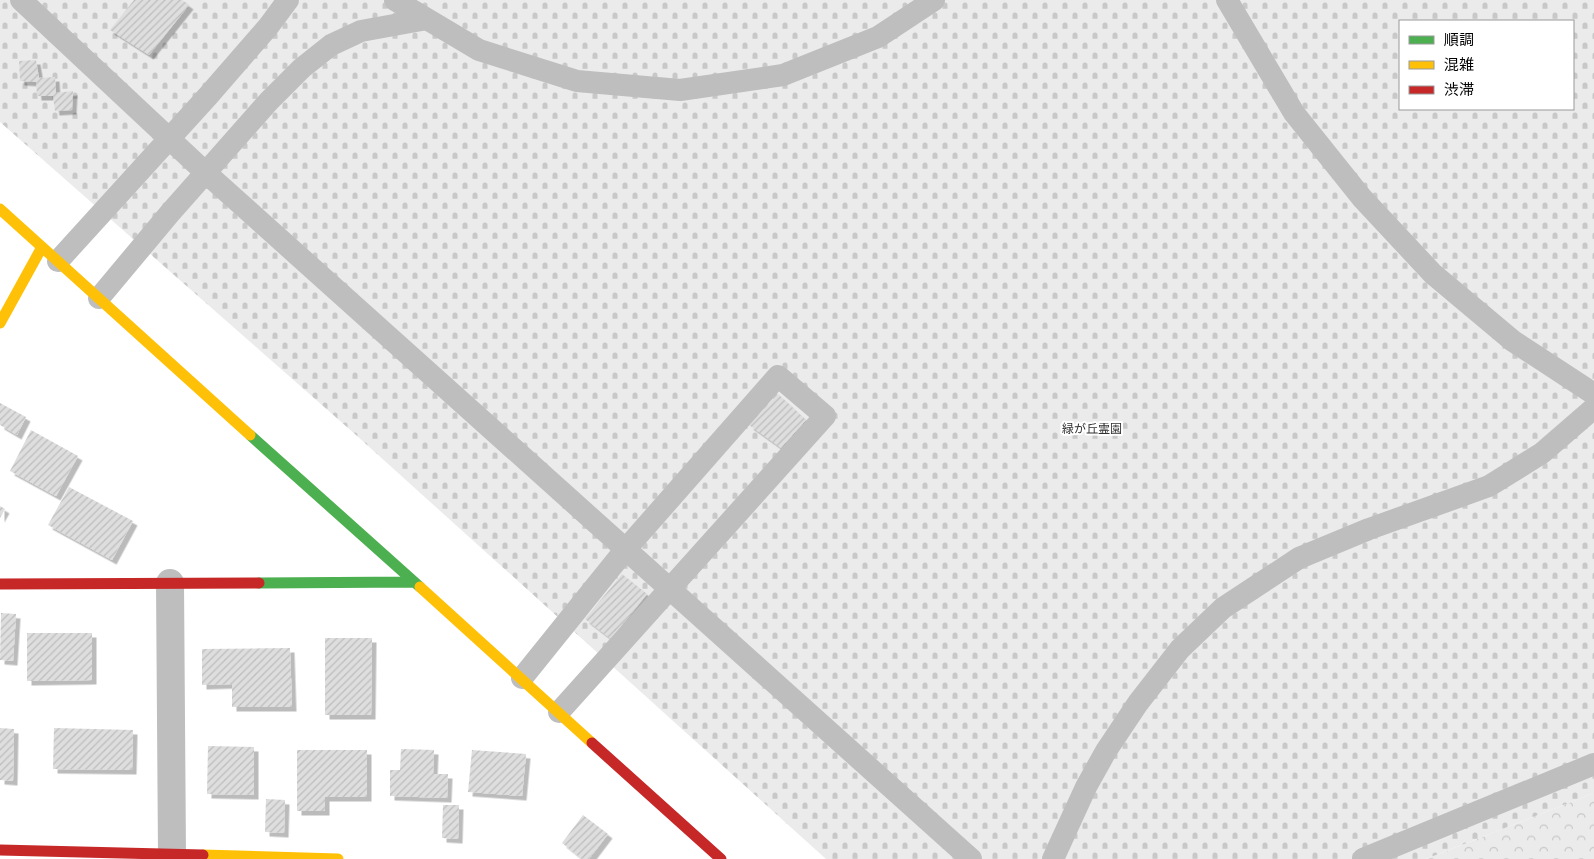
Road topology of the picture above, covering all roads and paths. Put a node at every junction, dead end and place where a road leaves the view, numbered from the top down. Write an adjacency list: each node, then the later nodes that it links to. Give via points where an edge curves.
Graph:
1 (21, 0): 7 (lane)
2 (288, 0): 7 (lane)
3 (395, 0): 6 (lane)
4 (934, 0): 6 (lane, via 878,37 783,75 680,90 577,81 479,50)
5 (1226, 0): 13 (lane, via 1294,113 1362,198 1433,274 1513,342)
6 (427, 19): 8 (lane, via 361,31 331,45 269,101)
7 (169, 138): 8 (lane); 10 (lane)
8 (206, 173): 11 (lane); 15 (lane)
9 (0, 209): 10 (street)
10 (50, 254): 11 (street); 12 (street)
11 (99, 298): 16 (street)
12 (0, 323)
13 (1594, 394)
14 (1594, 408): 28 (lane, via 1542,453 1488,486 1298,558 1223,608 1180,648 1138,703 1086,787)
15 (625, 550): 19 (lane); 19 (lane, via 778,376 825,416); 20 (lane)
16 (414, 582): 17 (street); 20 (street)
17 (170, 583): 18 (street); 24 (street)
18 (0, 584)
19 (668, 589): 21 (lane); 27 (lane)
20 (522, 678): 21 (street)
21 (559, 712): 26 (street)
22 (1594, 764): 29 (lane)
23 (0, 850): 24 (street)
24 (172, 855): 25 (street)
25 (338, 859)
26 (721, 859)
27 (971, 859)
28 (1053, 859)
29 (1363, 859)

